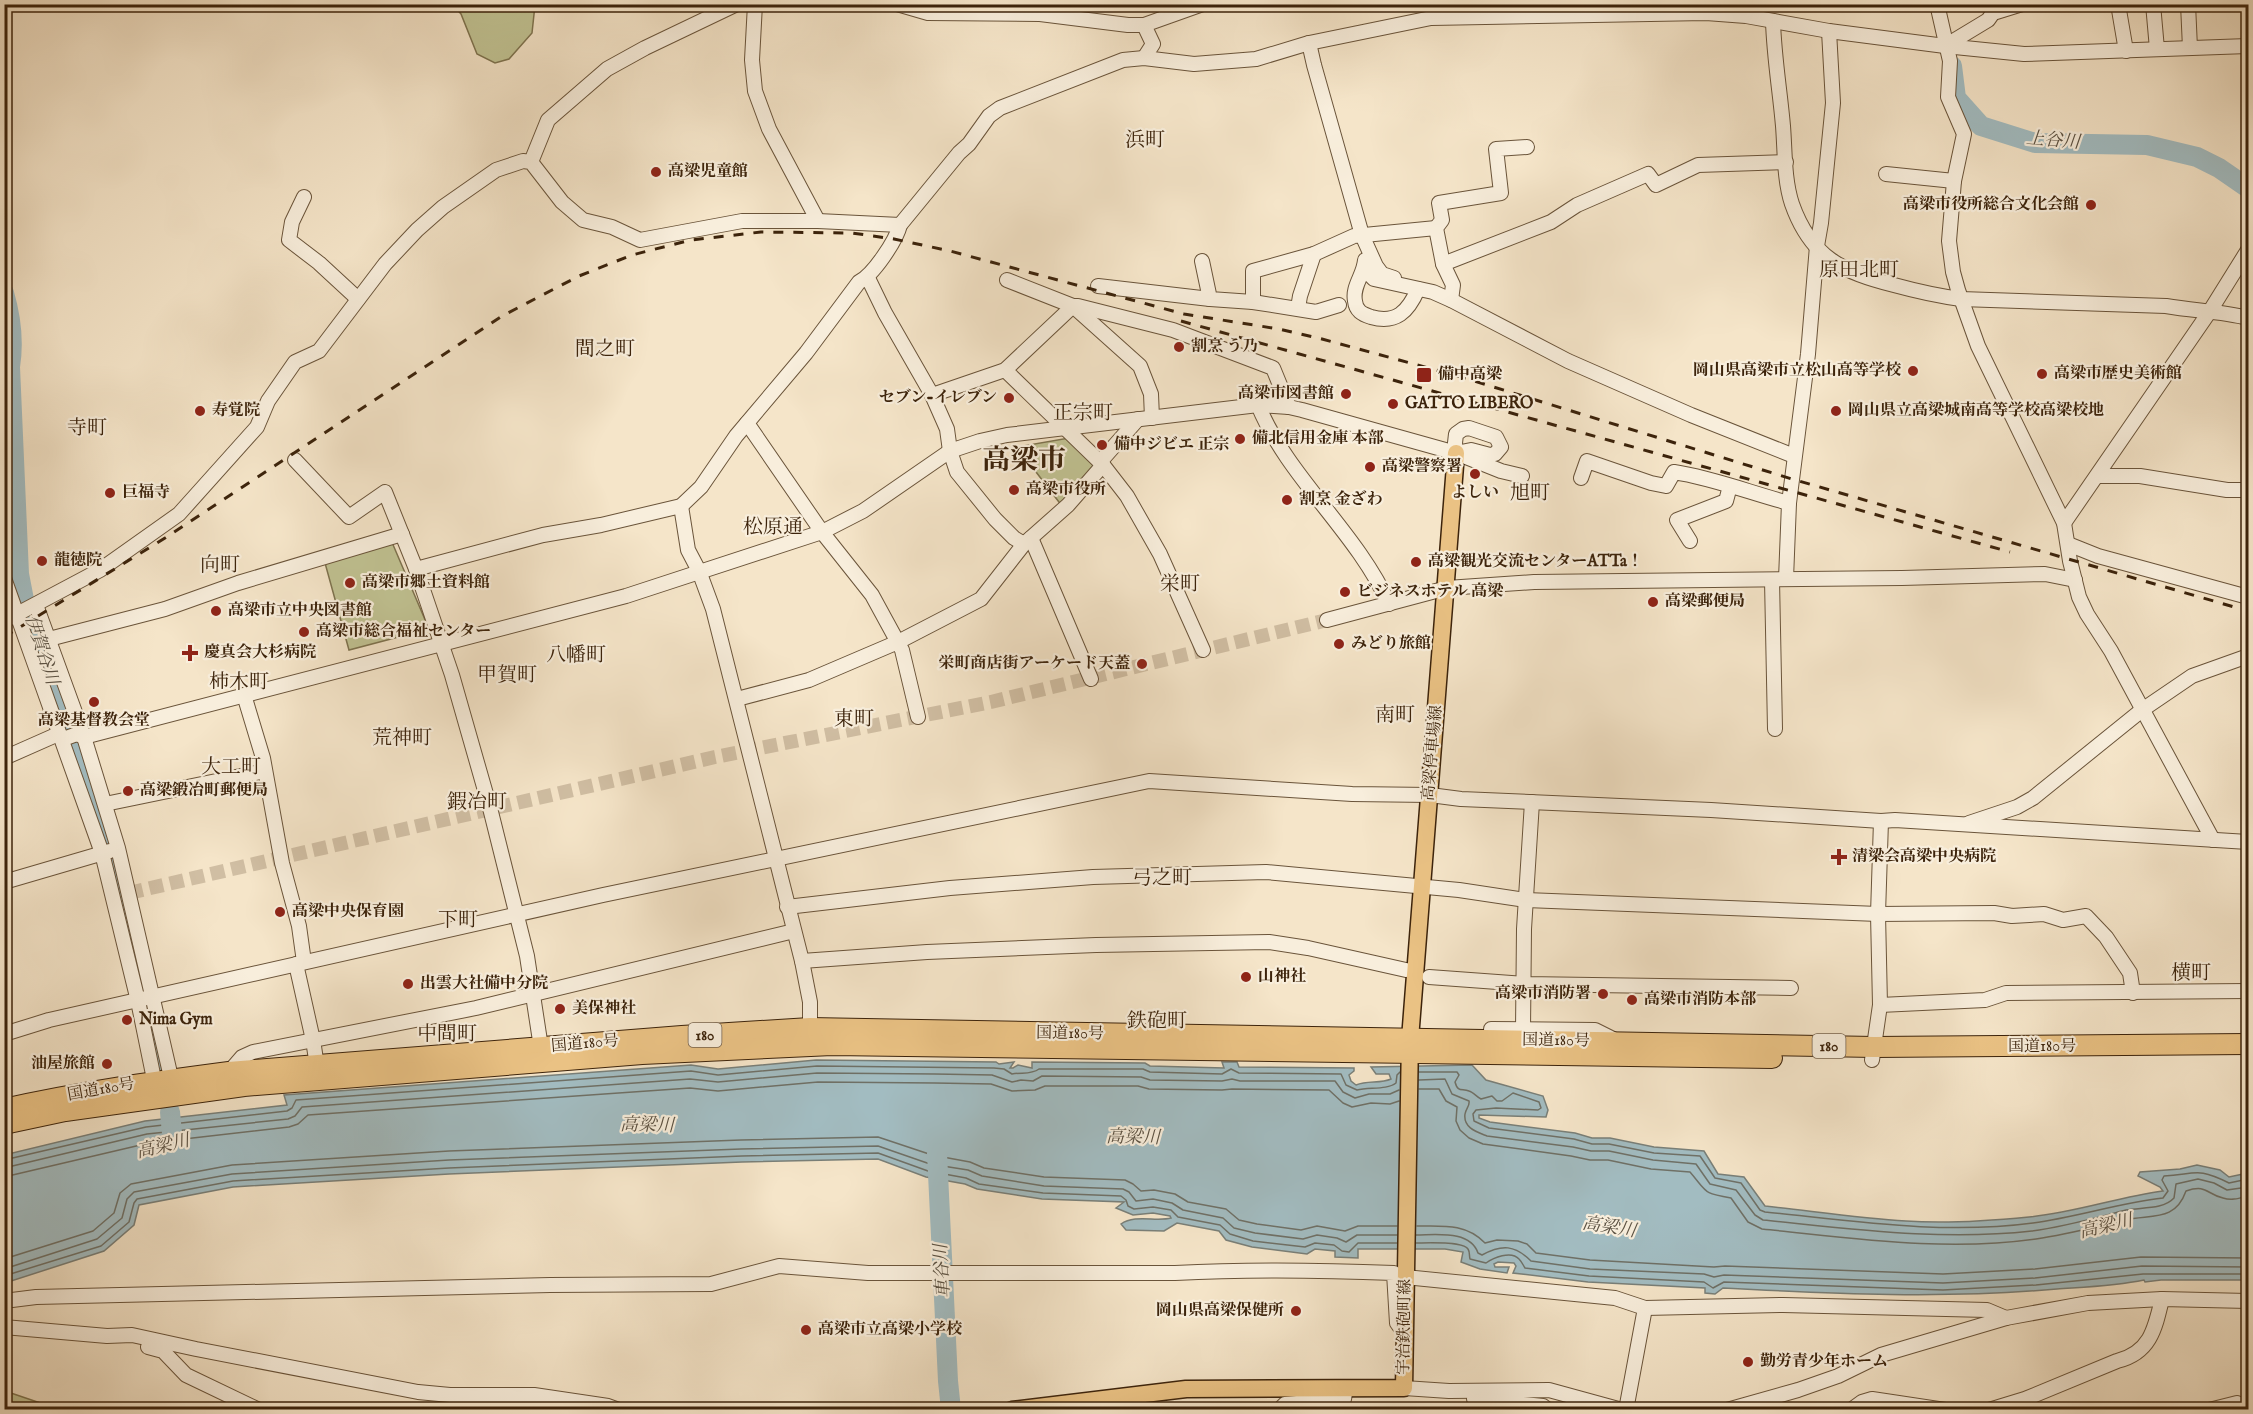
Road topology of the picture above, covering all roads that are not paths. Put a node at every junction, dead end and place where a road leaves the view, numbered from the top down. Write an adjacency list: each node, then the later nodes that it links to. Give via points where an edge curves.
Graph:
1 (737, 4): 22 (street, via 607,69 548,120)
2 (755, 4): 27 (street, via 755,91 762,115)
3 (897, 4): 12 (street, via 928,13 1040,14)
4 (1203, 4): 12 (street)
5 (1937, 4): 15 (street)
6 (2022, 4): 10 (street)
7 (2118, 4): 19 (street)
8 (2153, 4): 18 (street)
9 (2188, 4): 17 (street)
10 (1994, 9): 15 (street, via 1988,20)
11 (1773, 21): 13 (street); 14 (street, via 1706,13 1431,18); 23 (street)
12 (1144, 25): 20 (street, via 1153,44)
13 (1829, 31): 15 (street); 31 (street, via 1833,103)
14 (1309, 43): 20 (street, via 1256,59 1235,61 1194,64); 30 (street)
15 (1946, 46): 19 (street, via 2024,54); 25 (street, via 1950,61 1948,98 1964,134)
16 (2248, 46): 17 (street)
17 (2190, 48): 18 (street)
18 (2157, 50): 19 (street)
19 (2126, 51)
20 (1144, 58): 28 (street, via 1123,60 1000,108 989,116)
21 (1527, 147): 29 (street, via 1496,149 1501,193 1439,203 1442,220)
22 (531, 162): 27 (street, via 562,202 584,220 640,240 741,221); 41 (street, via 496,170 443,207 385,264)
23 (1786, 162): 31 (street, via 1791,202); 35 (street, via 1698,165 1656,185 1648,174 1577,205 1551,222)
24 (1886, 174): 25 (street)
25 (1954, 181): 43 (street, via 1949,240)
26 (304, 197): 41 (street, via 292,222 289,240)
27 (818, 220): 28 (street)
28 (900, 225): 37 (street)
29 (1436, 228): 30 (street); 35 (street)
30 (1362, 235): 33 (street); 36 (street); 40 (street, via 1379,270 1391,278 1412,283)
31 (1816, 246): 43 (street, via 1857,276 1933,296); 61 (street, via 1808,354)
32 (2248, 250): 49 (street)
33 (1314, 254): 45 (street, via 1253,270); 48 (street)
34 (1202, 261): 42 (street)
35 (1443, 264): 44 (street, via 1453,285)
36 (1364, 269): 40 (street, via 1374,279); 40 (street, via 1354,294 1357,309 1366,316 1392,319 1407,309)
37 (868, 278): 52 (street); 57 (street, via 860,282)
38 (1007, 280): 47 (street)
39 (1098, 286): 42 (street)
40 (1418, 290): 44 (street)
41 (358, 299): 85 (street, via 320,351 295,362 268,401 257,427 179,514 100,570)
42 (1210, 299): 45 (street)
43 (1961, 299): 49 (street); 71 (street, via 1978,346)
44 (1451, 300): 61 (street, via 1568,362)
45 (1253, 302): 48 (street)
46 (1339, 304): 48 (street, via 1316,312)
47 (1073, 306): 51 (street); 54 (street, via 1173,330 1273,368); 55 (street, via 1140,366 1151,394)
48 (1298, 308)
49 (2210, 311): 50 (street); 65 (street)
50 (2248, 318)
51 (1005, 370): 52 (street); 58 (street)
52 (932, 395): 59 (street, via 947,429)
53 (1258, 405): 54 (street); 55 (street); 84 (street, via 1269,432 1336,519)
54 (1289, 407): 60 (street)
55 (1152, 417): 56 (street)
56 (1138, 420): 58 (street); 63 (street)
57 (747, 423): 70 (street, via 701,487); 72 (street)
58 (1063, 428): 59 (street, via 1007,435); 63 (street)
59 (950, 451): 72 (street, via 863,511); 74 (street, via 957,472 995,519 1014,538)
60 (1456, 453): 64 (street); 82 (main road, 高梁停車場線)
61 (1794, 456): 69 (street)
62 (296, 460): 73 (street, via 349,517 385,492)
63 (1102, 463): 74 (street, via 1068,505); 91 (street, via 1127,496 1160,554)
64 (1522, 476)
65 (2098, 476): 68 (street, via 2140,476); 71 (street)
66 (1581, 478): 67 (street, via 1587,461 1659,485 1666,486 1674,472)
67 (1730, 486): 69 (street); 75 (street, via 1726,501 1677,520)
68 (2248, 490)
69 (1789, 503): 80 (street)
70 (681, 506): 77 (street, via 543,535); 78 (street, via 688,550)
71 (2064, 523): 76 (street)
72 (822, 532): 78 (street); 89 (street, via 872,595)
73 (402, 534): 77 (street); 88 (street, via 165,609)
74 (1028, 541): 89 (street, via 981,599); 93 (street)
75 (1690, 542)
76 (2068, 544): 81 (street); 83 (street, via 2098,556)
77 (416, 569): 90 (street)
78 (699, 571): 90 (street, via 626,596); 95 (street)
79 (4, 578): 86 (street)
80 (1779, 579): 81 (street, via 2045,574); 82 (street, via 1587,581); 98 (street)
81 (2075, 580): 96 (street, via 2087,614)
82 (1447, 588): 84 (street); 102 (main road, 高梁停車場線)
83 (2248, 597)
84 (1389, 604): 87 (street)
85 (35, 606): 86 (street); 88 (street)
86 (10, 618): 99 (street)
87 (1327, 620)
88 (50, 639): 99 (street)
89 (898, 642): 95 (street, via 809,680); 97 (street)
90 (441, 645): 94 (street); 115 (street)
91 (1203, 650)
92 (2248, 656): 96 (street, via 2192,676)
93 (1091, 679)
94 (244, 695): 99 (street); 101 (street)
95 (737, 699): 110 (street)
96 (2142, 710): 106 (street, via 2033,798); 107 (street)
97 (918, 717)
98 (1775, 729)
99 (72, 737): 100 (street, via 56,735); 104 (street); 109 (street)
100 (4, 758)
101 (265, 771): 104 (street); 119 (street, via 298,926)
102 (1430, 795): 103 (street); 110 (street, via 1149,781); 112 (main road, 高梁停車場線)
103 (1532, 802): 105 (street); 113 (street)
104 (105, 804): 109 (street)
105 (1881, 821): 106 (street); 116 (street)
106 (1961, 825): 107 (street)
107 (2213, 840): 108 (street)
108 (2248, 842)
109 (109, 851): 111 (street); 127 (street)
110 (776, 859): 114 (street); 115 (street)
111 (4, 882)
112 (1423, 886): 113 (street); 114 (street, via 1266,872 1093,877 950,888); 136 (main road, 高梁停車場線)
113 (1526, 900): 116 (street); 122 (street)
114 (787, 907): 117 (street)
115 (517, 914): 119 (street); 126 (street)
116 (1878, 914): 125 (street, via 2044,914 2063,920 2086,916 2130,973); 128 (street)
117 (794, 931): 118 (street); 126 (street)
118 (802, 961): 120 (street, via 1096,945 1269,942); 132 (street, via 810,1002)
119 (300, 963): 127 (street); 133 (street)
120 (1406, 970)
121 (1429, 977): 122 (street)
122 (1525, 984): 123 (street); 130 (street)
123 (1791, 988)
124 (2248, 991): 125 (street)
125 (2133, 993): 128 (street, via 2006,993 1985,1000)
126 (534, 995): 133 (street); 138 (street)
127 (145, 999): 131 (street); 142 (street)
128 (1880, 1005): 137 (street)
129 (1491, 1029): 130 (street)
130 (1523, 1029): 134 (street, via 1595,1030)
131 (4, 1034)
132 (811, 1037): 136 (highway, 国道180号 / 180); 138 (highway, 国道180号 / 180)
133 (314, 1040): 140 (street); 141 (street, via 253,1052)
134 (1620, 1042): 136 (highway, 国道180号 / 180); 137 (highway, 国道180号 / 180)
135 (2248, 1044): 137 (highway, 国道180号 / 180)
136 (1410, 1053): 137 (highway, 国道180号 / 180); 145 (main road, 宇治鉄砲町線)
137 (1873, 1053): 139 (highway, 国道180号 / 180)
138 (542, 1055): 140 (highway, 国道180号 / 180); 142 (highway, 国道180号 / 180, via 244,1086)
139 (2248, 1057)
140 (317, 1066): 141 (highway, 国道180号 / 180)
141 (229, 1072): 142 (highway, 国道180号 / 180)
142 (164, 1088): 143 (highway, 国道180号 / 180, via 51,1099); 144 (highway, 国道180号 / 180)
143 (4, 1109)
144 (4, 1124)
145 (1406, 1271): 149 (street, via 1615,1298); 152 (main road, 宇治鉄砲町線)
146 (2162, 1299): 148 (street); 150 (street, via 2088,1303); 168 (street, via 2145,1346 2132,1357)
147 (4, 1301): 152 (street, via 36,1297 711,1284 779,1266 868,1273 1394,1273 1397,1323)
148 (2248, 1301)
149 (1644, 1308): 150 (street, via 1783,1305 1988,1310); 165 (street)
150 (2006, 1318): 166 (street, via 1881,1355 1838,1376)
151 (4, 1327): 153 (street)
152 (1404, 1333): 155 (main road, 宇治鉄砲町線)
153 (106, 1336): 160 (street, via 163,1351 186,1376); 161 (street, via 132,1335 418,1392 534,1395)
154 (1346, 1388): 155 (main road, 宇治鉄砲町線); 157 (main road, 宇治鉄砲町線, via 1186,1389); 163 (street, via 1344,1399 1285,1404)
155 (1404, 1388): 156 (street)
156 (1449, 1391): 164 (street, via 1454,1396 1544,1406); 165 (street, via 1549,1390)
157 (1117, 1403): 162 (main road, 宇治鉄砲町線)
158 (2237, 1403): 169 (street)
159 (1861, 1407): 167 (street, via 1872,1399)
160 (259, 1410)
161 (620, 1410)
162 (1012, 1410)
163 (1279, 1410)
164 (1548, 1410)
165 (1624, 1410)
166 (1728, 1410)
167 (1945, 1410)
168 (1989, 1410)
169 (2210, 1410)

